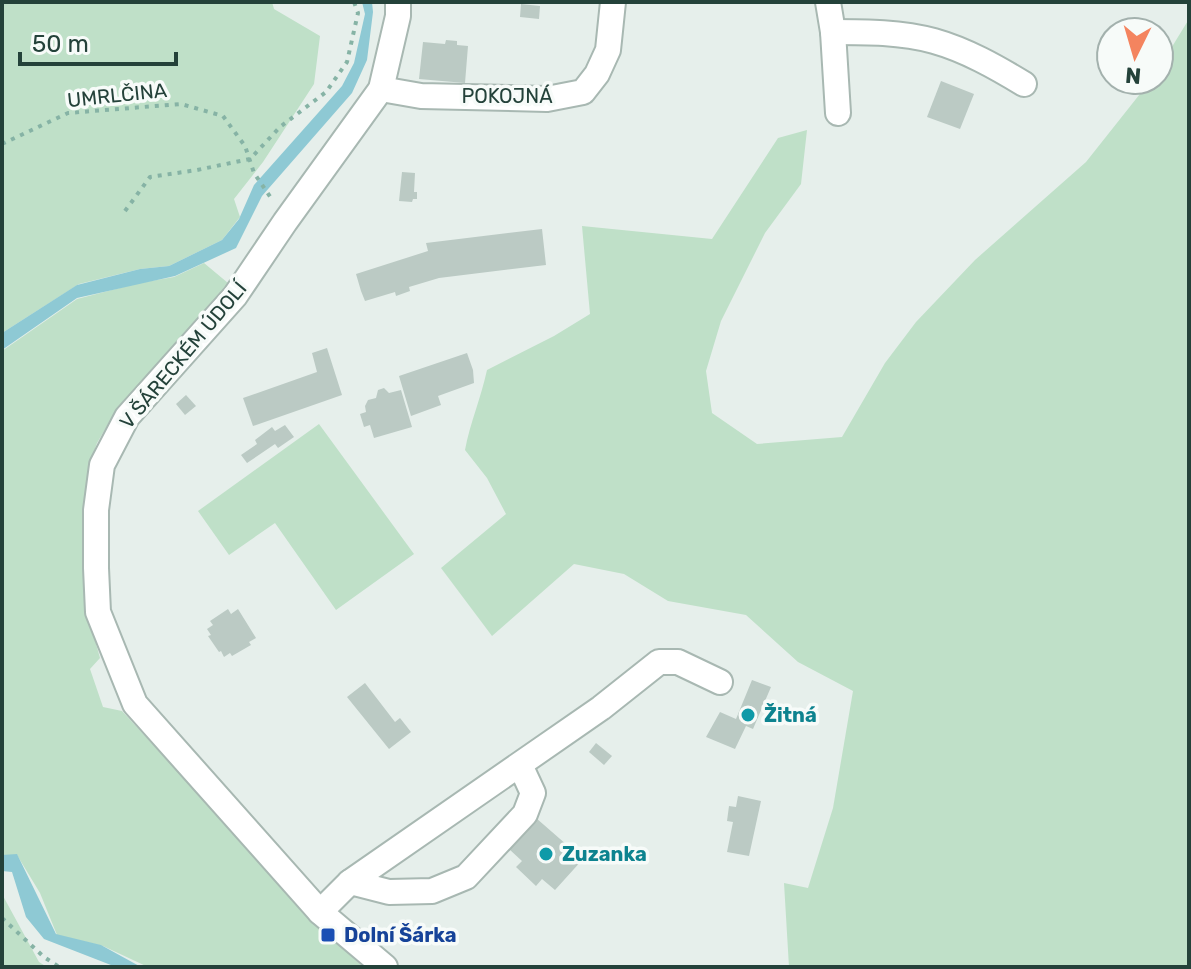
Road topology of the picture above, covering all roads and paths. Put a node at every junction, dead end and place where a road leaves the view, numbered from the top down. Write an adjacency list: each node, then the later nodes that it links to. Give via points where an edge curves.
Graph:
1 (354, 2): 10 (path, via 358,13 347,62 326,92 280,127)
2 (398, 2): 7 (street, V ŠÁRECKÉM ÚDOLÍ)
3 (613, 2): 7 (street, POKOJNÁ, via 608,50 583,92 547,99 421,96)
4 (828, 2): 5 (street)
5 (833, 32): 6 (street, via 933,40 986,61); 8 (street)
6 (1024, 84)
7 (381, 89): 15 (street, V ŠÁRECKÉM ÚDOLÍ, via 235,296 127,417 102,465 96,510 98,612 135,704)
8 (838, 113)
9 (2, 144): 10 (path, UMRLČINA, via 68,113 181,104 223,116)
10 (250, 159): 11 (path, UMRLČINA); 12 (path, via 150,177)
11 (274, 203)
12 (125, 211)
13 (720, 682): 14 (street, via 678,662 659,662)
14 (520, 765): 15 (street); 15 (street, via 533,793 525,814 466,877 432,891)
15 (335, 897): 18 (street, V ŠÁRECKÉM ÚDOLÍ)
16 (2, 918): 17 (path)
17 (59, 967)
18 (385, 967)

